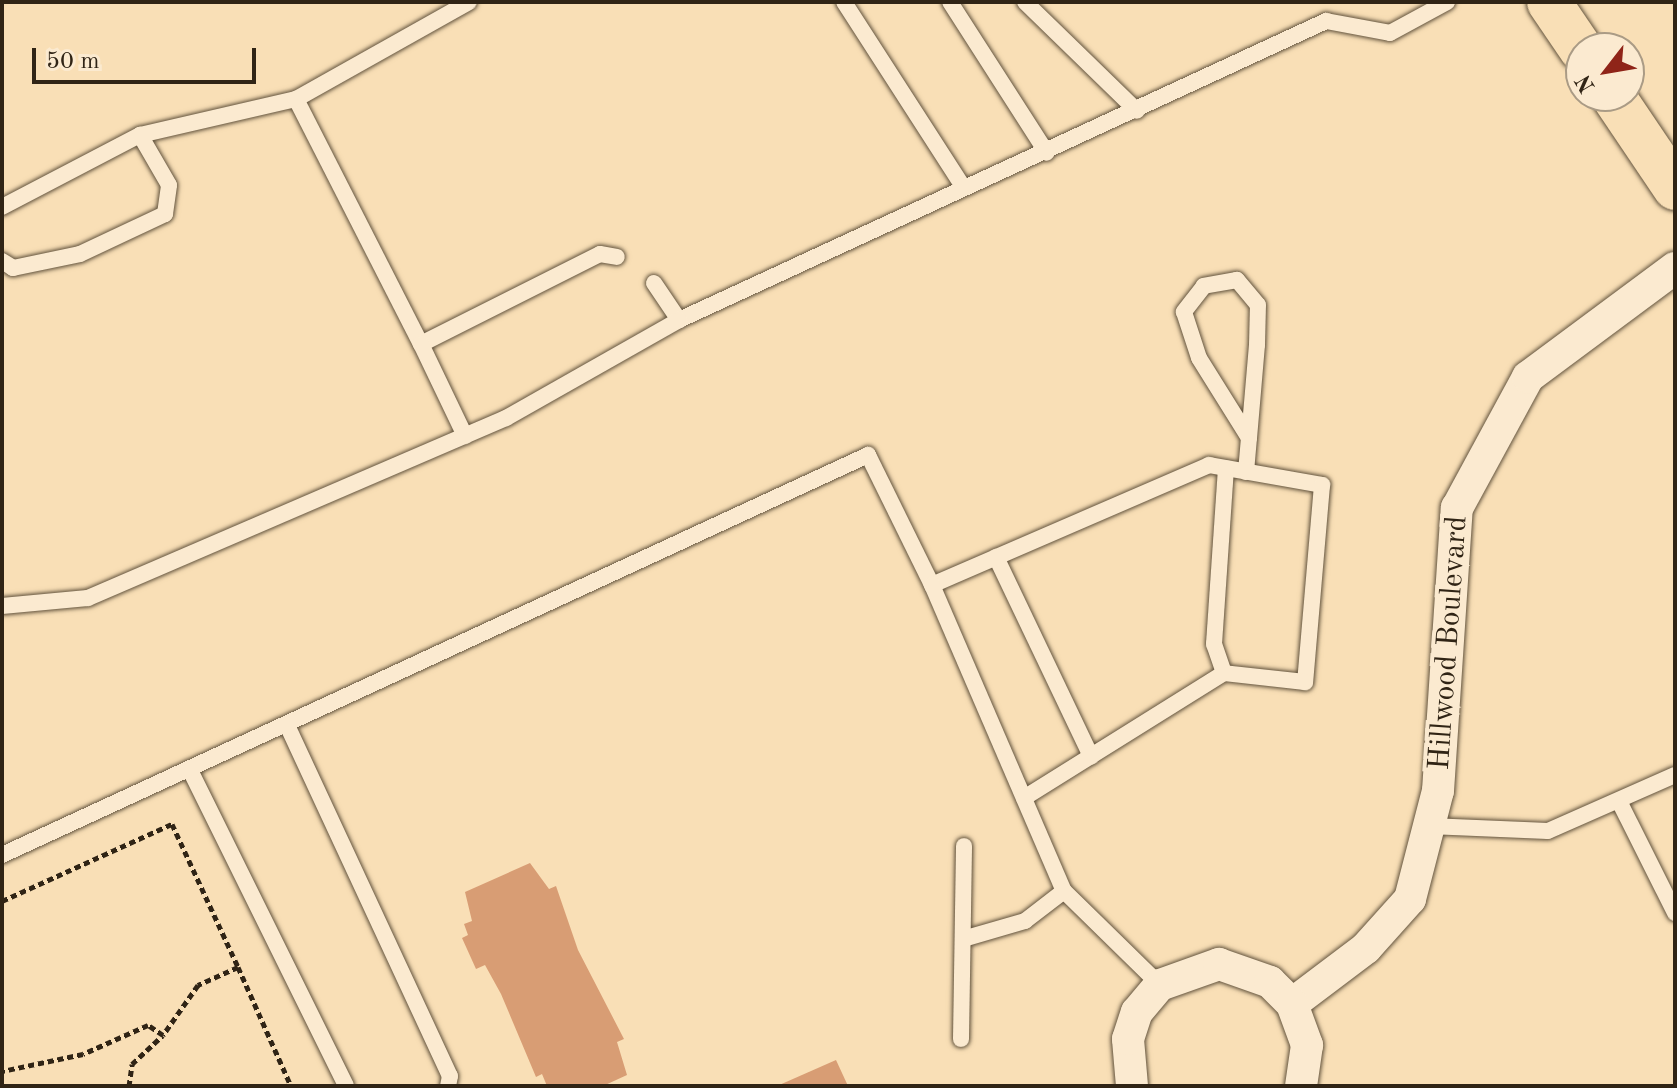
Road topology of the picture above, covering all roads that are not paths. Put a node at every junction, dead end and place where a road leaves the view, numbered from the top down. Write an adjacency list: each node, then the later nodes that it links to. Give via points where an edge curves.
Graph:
1 (469, 2): 8 (lane)
2 (844, 2): 13 (lane)
3 (950, 2): 12 (lane)
4 (1025, 2): 9 (lane)
5 (1447, 2): 9 (lane, via 1390,33 1326,21)
6 (1549, 2): 7 (main road)
7 (1569, 32)
8 (296, 99): 11 (lane); 21 (lane)
9 (1137, 111): 12 (lane)
10 (1624, 112): 14 (main road)
11 (140, 135): 15 (lane); 17 (lane, via 169,185 165,214 80,254 13,268)
12 (1047, 153): 13 (lane)
13 (964, 188): 20 (lane)
14 (1675, 188)
15 (2, 207)
16 (617, 257): 21 (lane, via 600,254)
17 (2, 261)
18 (1675, 268): 36 (street, Hillwood Boulevard, via 1528,377 1457,508 1438,791)
19 (654, 283): 20 (lane)
20 (679, 320): 22 (lane)
21 (421, 344): 22 (lane)
22 (465, 436): 28 (lane, via 88,598)
23 (1249, 438): 23 (lane, via 1258,305 1237,280 1204,286 1184,312 1199,358); 25 (lane)
24 (1226, 468): 25 (lane); 26 (lane, via 1209,465); 29 (lane, via 1214,644)
25 (1246, 472): 29 (lane, via 1322,485 1305,682)
26 (996, 557): 27 (lane); 31 (lane)
27 (932, 585): 30 (lane, via 868,455); 34 (lane)
28 (2, 606)
29 (1224, 673): 31 (lane)
30 (287, 725): 32 (lane); 46 (lane, via 450,1076)
31 (1091, 756): 34 (lane)
32 (190, 770): 38 (lane); 45 (lane)
33 (1675, 775): 35 (lane)
34 (1024, 798): 39 (lane)
35 (1620, 803): 36 (lane, via 1548,831); 40 (lane)
36 (1429, 826): 43 (street, Hillwood Boulevard, via 1410,899 1366,948)
37 (964, 846): 41 (lane)
38 (2, 855)
39 (1064, 891): 41 (lane, via 1025,921 996,934); 42 (lane)
40 (1675, 913)
41 (963, 939): 44 (lane)
42 (1160, 985): 43 (street, via 1219,964 1270,982); 47 (street, via 1137,1012 1128,1039)
43 (1292, 1004): 48 (street, via 1307,1045)
44 (961, 1039)
45 (346, 1086)
46 (448, 1086)
47 (1132, 1086)
48 (1301, 1086)

